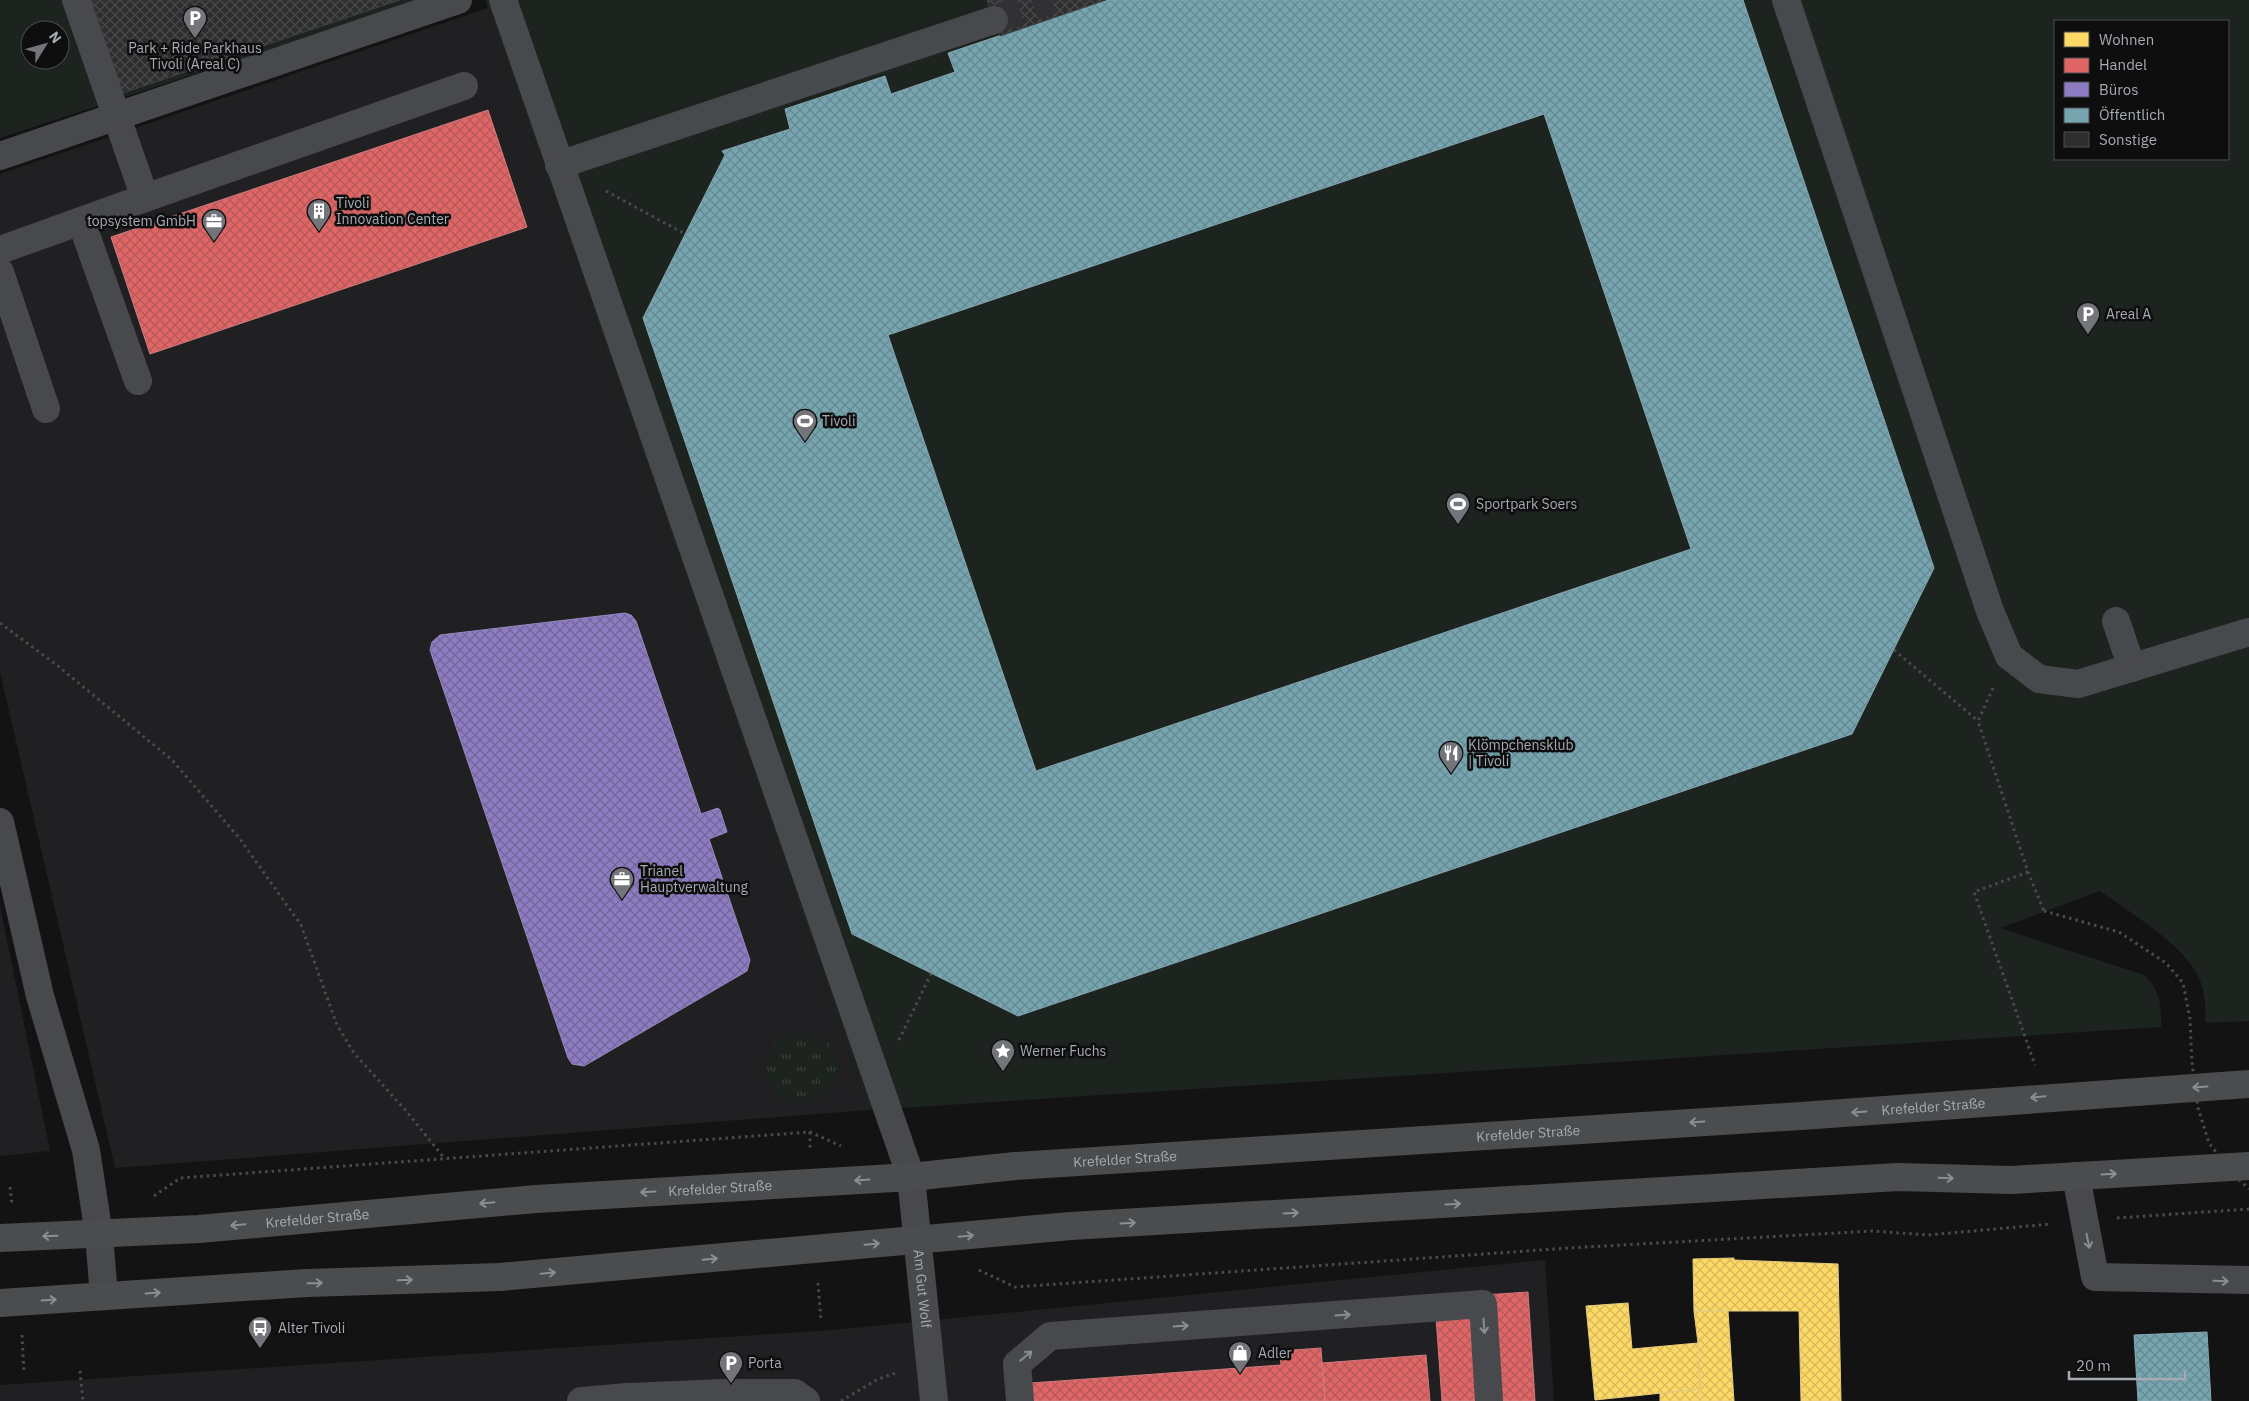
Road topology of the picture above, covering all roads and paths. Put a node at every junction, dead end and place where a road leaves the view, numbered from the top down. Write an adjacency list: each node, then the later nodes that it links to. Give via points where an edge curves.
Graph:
1 (76, 0): 7 (street)
2 (458, 0): 7 (street, via 174,87)
3 (503, 0): 9 (street, Am Gut Wolf)
4 (1786, 0): 21 (street, via 1990,611)
5 (994, 20): 9 (street)
6 (464, 86): 10 (street)
7 (116, 117): 8 (street); 10 (street)
8 (0, 156)
9 (559, 165): 12 (path); 27 (street, Am Gut Wolf)
10 (145, 198): 11 (street)
11 (81, 221): 13 (street); 15 (street)
12 (685, 234)
13 (0, 250)
14 (0, 272): 16 (street)
15 (138, 381)
16 (46, 409)
17 (2116, 621): 22 (street)
18 (0, 623): 31 (path, via 58,666 172,760 240,839 300,925 337,1025 354,1053 408,1112)
19 (2249, 632): 22 (street)
20 (1894, 650): 23 (path)
21 (2009, 656): 22 (street, via 2039,680 2078,684); 23 (path)
22 (2132, 668)
23 (1978, 721): 25 (path)
24 (0, 822): 39 (street, via 40,996 86,1150)
25 (2028, 872): 29 (path, via 1974,892); 36 (path, bridge, via 2044,911 2119,932 2166,963 2182,983 2190,1019 2198,1108 2206,1134 2209,1143 2233,1174)
26 (931, 974): 27 (path)
27 (878, 1083): 34 (street, Am Gut Wolf)
28 (2249, 1084): 29 (main road, Krefelder Straße, one-way to 29)
29 (2045, 1097): 34 (main road, Krefelder Straße, one-way to 34, via 1015,1166)
30 (844, 1147): 31 (path, via 810,1132)
31 (445, 1160): 35 (path)
32 (2249, 1166): 33 (main road, one-way to 32)
33 (2076, 1176): 38 (street); 41 (main road, one-way to 33, via 1072,1226 1898,1177 2011,1180)
34 (911, 1177): 39 (main road, Krefelder Straße, one-way to 39, via 536,1199); 41 (street, Am Gut Wolf)
35 (180, 1178)
36 (2249, 1189)
37 (2249, 1209): 38 (path)
38 (2084, 1221): 42 (street, one-way to 42, via 2095,1277); 43 (path, via 1928,1235 1872,1231 1776,1236)
39 (99, 1235): 40 (main road, Krefelder Straße, one-way to 40); 44 (street)
40 (0, 1238)
41 (918, 1240): 44 (main road, one-way to 41, via 307,1283 500,1277); 52 (street, Am Gut Wolf)
42 (2249, 1280)
43 (1015, 1288)
44 (104, 1296): 45 (main road, one-way to 44)
45 (0, 1303)
46 (80, 1371): 48 (path)
47 (878, 1379): 51 (path)
48 (83, 1401)
49 (581, 1401): 50 (street, via 628,1396 796,1393)
50 (806, 1401)
51 (841, 1401)
52 (934, 1401)
53 (1020, 1401): 54 (street, one-way to 54, via 1017,1364 1050,1336 1483,1304)
54 (1489, 1401)

